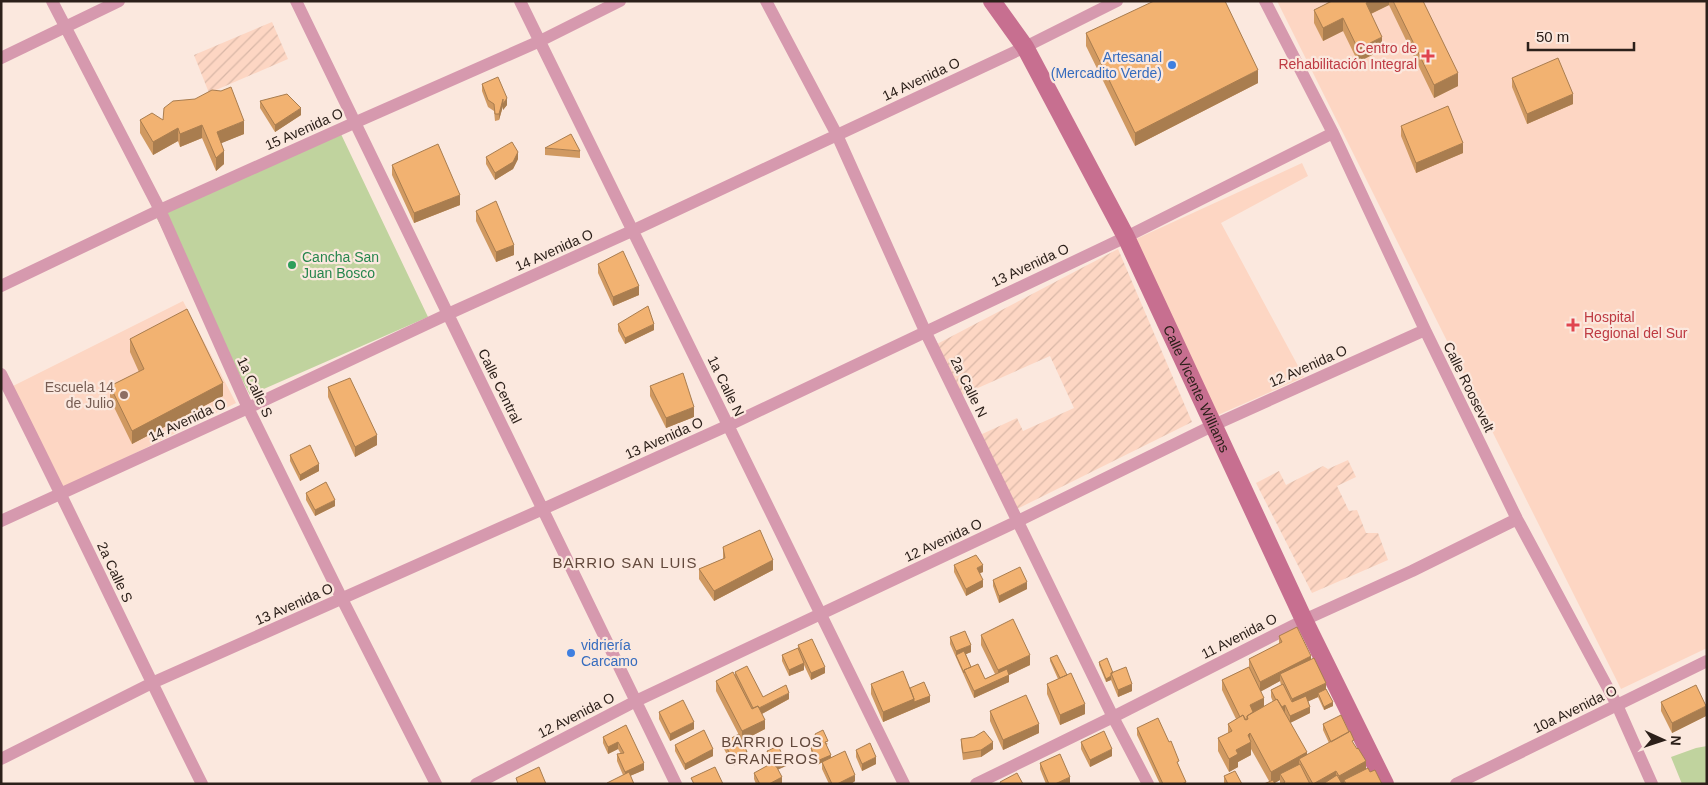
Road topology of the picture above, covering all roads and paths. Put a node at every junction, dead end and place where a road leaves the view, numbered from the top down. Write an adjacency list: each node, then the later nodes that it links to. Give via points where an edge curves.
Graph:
1 (52, 1): 10 (street, 1a Calle S)
2 (119, 1): 10 (street)
3 (296, 1): 14 (street, Calle Central)
4 (520, 1): 11 (street, 1a Calle N)
5 (620, 1): 11 (street, 15 Avenida O)
6 (766, 1): 16 (street, 2a Calle N)
7 (992, 1): 12 (main road, Calle Vicente Williams)
8 (1117, 1): 12 (street, 14 Avenida O)
9 (1265, 1): 15 (street, Calle Roosevelt)
10 (65, 28): 13 (street); 17 (street, 1a Calle S)
11 (540, 41): 14 (street, 15 Avenida O); 18 (street, 1a Calle N)
12 (1025, 48): 16 (street, 14 Avenida O); 19 (main road, Calle Vicente Williams)
13 (1, 58)
14 (354, 123): 17 (street, 15 Avenida O); 21 (street, Calle Central)
15 (1333, 133): 19 (street, 13 Avenida O); 22 (street, Calle Roosevelt)
16 (837, 135): 18 (street, 14 Avenida O); 23 (street, 2a Calle N)
17 (160, 210): 20 (street, 15 Avenida O); 25 (street, 1a Calle S)
18 (634, 230): 21 (street, 14 Avenida O); 26 (street, 1a Calle N)
19 (1126, 237): 23 (street, 13 Avenida O); 27 (main road, Calle Vicente Williams)
20 (1, 286)
21 (448, 314): 25 (street, 14 Avenida O); 29 (street, Calle Central)
22 (1425, 330): 27 (street, 12 Avenida O); 30 (street, Calle Roosevelt)
23 (925, 331): 26 (street, 13 Avenida O); 32 (street, 2a Calle N)
24 (1, 374): 28 (street, 2a Calle S)
25 (248, 408): 28 (street, 14 Avenida O); 33 (street, 1a Calle S)
26 (729, 425): 29 (street, 13 Avenida O); 34 (street, 1a Calle N)
27 (1214, 425): 32 (street, 12 Avenida O); 35 (main road, Calle Vicente Williams)
28 (62, 494): 31 (street, 14 Avenida O); 37 (street, 2a Calle S)
29 (543, 509): 33 (street, 13 Avenida O); 38 (street, Calle Central)
30 (1517, 519): 35 (street, 11 Avenida O); 39 (street, Calle Roosevelt)
31 (1, 521)
32 (1018, 522): 34 (street, 12 Avenida O); 40 (street, 2a Calle N)
33 (342, 599): 37 (street, 13 Avenida O); 43 (street, 1a Calle S)
34 (822, 614): 38 (street, 12 Avenida O); 46 (street, 1a Calle N)
35 (1304, 620): 40 (street, 11 Avenida O); 49 (main road, Calle Vicente Williams)
36 (1707, 661): 39 (street, 10a Avenida O)
37 (152, 683): 41 (street, 13 Avenida O); 42 (street, 2a Calle S)
38 (636, 701): 44 (street, 12 Avenida O); 45 (street, Calle Central)
39 (1617, 705): 50 (street, 10a Avenida O); 51 (street, Calle Roosevelt)
40 (1113, 717): 47 (street, 11 Avenida O); 48 (street, 2a Calle N)
41 (1, 759)
42 (202, 784)
43 (436, 784)
44 (476, 784)
45 (676, 784)
46 (904, 784)
47 (976, 784)
48 (1148, 784)
49 (1385, 784)
50 (1456, 784)
51 (1652, 784)

